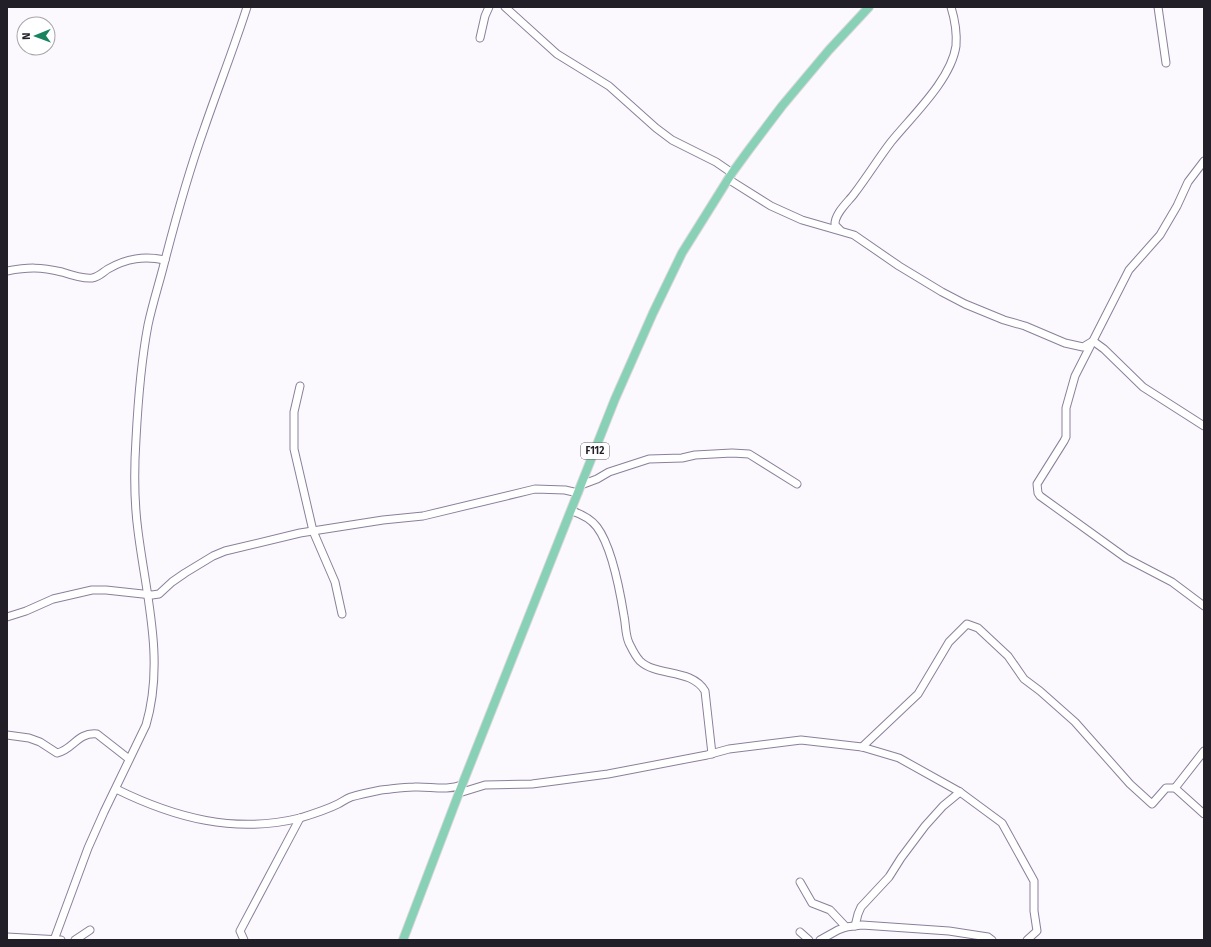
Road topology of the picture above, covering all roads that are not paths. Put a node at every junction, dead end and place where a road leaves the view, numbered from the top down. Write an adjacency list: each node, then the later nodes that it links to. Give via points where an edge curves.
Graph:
1 (246, 7): 14 (street, via 201,138)
2 (490, 7): 7 (street)
3 (505, 7): 10 (street, via 557,54 609,86 666,136 716,162)
4 (869, 7): 10 (main road, F112, via 787,101)
5 (951, 7): 11 (street, via 956,46 940,83 891,142 860,188)
6 (1158, 7): 8 (street)
7 (480, 38)
8 (1166, 63)
9 (1204, 161): 16 (street, via 1188,182 1160,235 1129,270)
10 (730, 176): 12 (street, via 771,206); 20 (main road, F112, via 682,253 653,313 615,399)
11 (836, 217): 12 (street); 13 (street, via 836,225)
12 (820, 226): 13 (street)
13 (840, 230): 16 (street, via 854,235 899,266 965,304 1065,343 1083,347)
14 (165, 260): 15 (street, via 135,258 93,278 30,267); 23 (street, via 148,324 136,438 134,485 137,529)
15 (7, 271)
16 (1093, 341): 18 (street, via 1143,387); 24 (street, via 1072,383 1066,408 1066,437 1037,484 1038,493 1126,558 1172,582)
17 (300, 386): 22 (street, via 294,412 294,449)
18 (1204, 426)
19 (797, 484): 20 (street, via 749,454 732,453 649,459 610,472)
20 (580, 489): 21 (main road, F112); 22 (street, via 535,489 418,516)
21 (572, 511): 30 (street, via 589,519 597,526 604,539 613,562 625,631 635,654 648,666 685,676 702,686 705,691); 34 (main road, F112)
22 (313, 531): 23 (street, via 225,551 178,577 159,594); 25 (street, via 335,582)
23 (148, 594): 26 (street, via 92,590 53,599); 31 (street, via 154,649 154,692 146,725)
24 (1204, 606)
25 (342, 614)
26 (7, 617)
27 (7, 735): 31 (street, via 34,740 57,753 81,736 97,734)
28 (862, 747): 30 (street, via 801,740); 33 (street, via 918,694 949,642 967,624 978,628 1008,656 1024,680 1075,722 1130,784 1152,804 1166,788); 35 (street, via 899,758)
29 (1204, 751): 33 (street)
30 (712, 754): 34 (street, via 608,774 532,784 485,785)
31 (129, 759): 32 (street)
32 (116, 788): 37 (street, via 162,809 228,824 264,824); 44 (street, via 88,848)
33 (1175, 788): 36 (street)
34 (461, 789): 37 (street, via 401,787 361,794); 47 (main road, F112)
35 (960, 792): 39 (street, via 925,826 889,877 861,907); 51 (street, via 1002,823 1034,881 1037,931)
36 (1204, 814)
37 (300, 818): 46 (street, via 240,931)
38 (800, 882): 40 (street, via 812,903 830,910)
39 (855, 926): 40 (street); 50 (street, via 949,931 988,937)
40 (846, 927): 49 (street)
41 (90, 930): 45 (street)
42 (800, 932): 48 (street)
43 (7, 937): 44 (street)
44 (56, 940)
45 (75, 940)
46 (244, 940)
47 (402, 940)
48 (809, 940)
49 (820, 940)
50 (992, 940)
51 (1027, 940)

